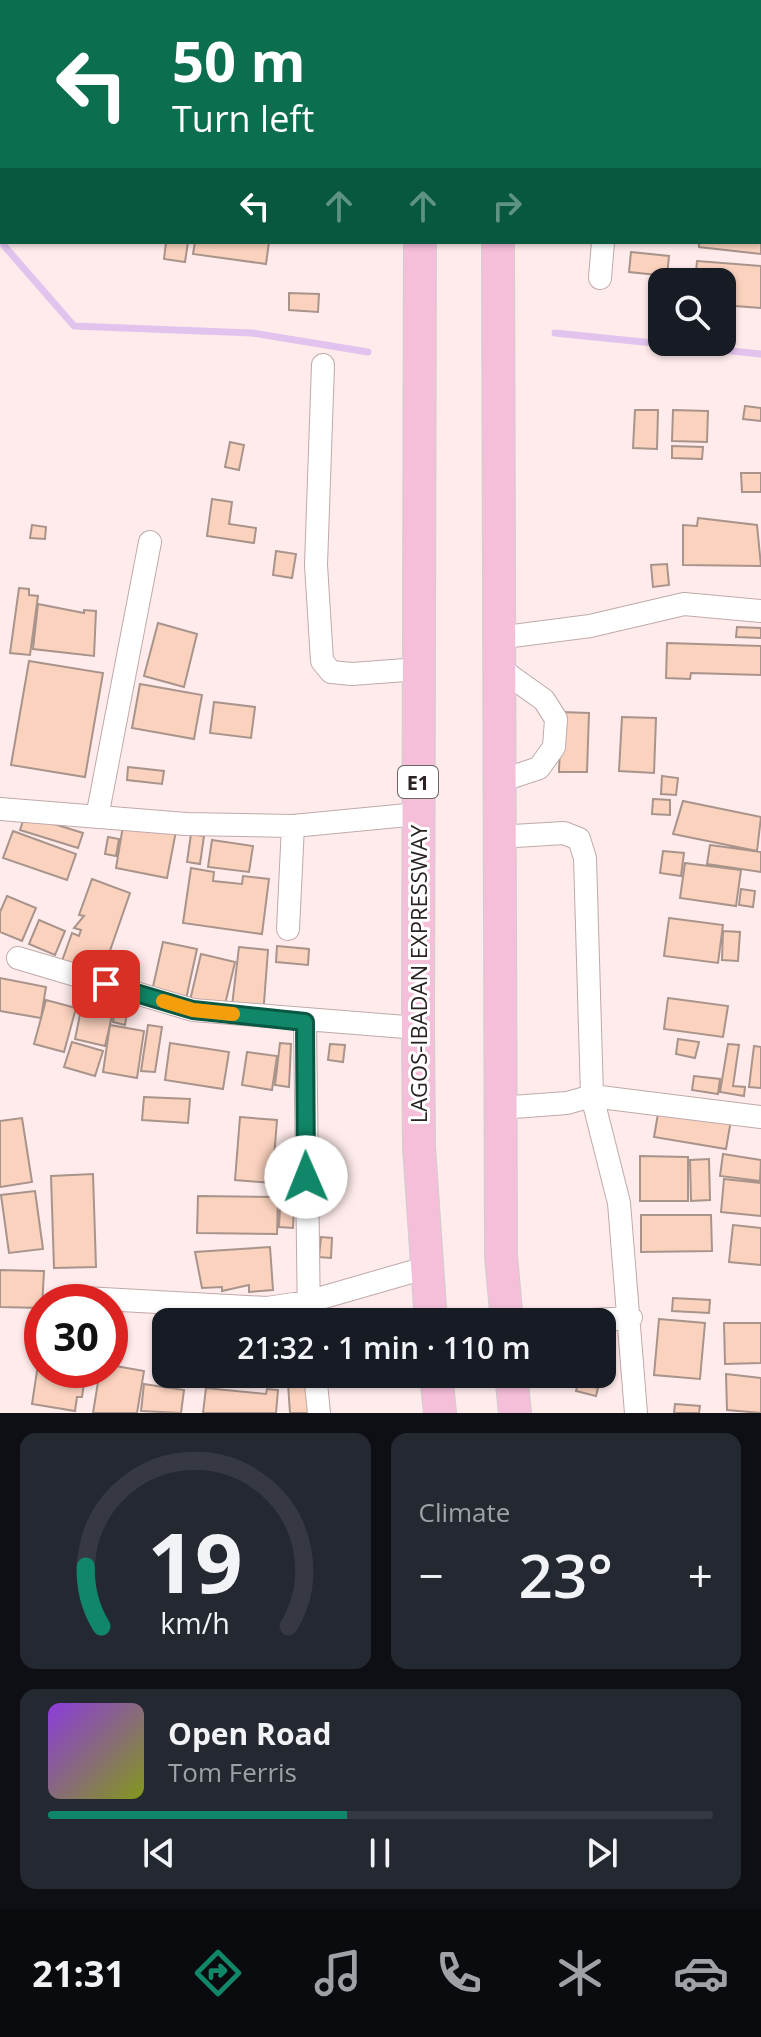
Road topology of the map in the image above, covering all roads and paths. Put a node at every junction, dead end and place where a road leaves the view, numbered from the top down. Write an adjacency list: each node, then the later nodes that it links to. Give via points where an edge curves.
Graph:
1 (420, 244): 9 (highway, LAGOS-IBADAN EXPRESSWAY / E1)
2 (498, 244): 8 (highway)
3 (603, 244): 4 (street)
4 (600, 278)
5 (323, 365): 9 (street, via 316,565 322,661 331,672 352,674)
6 (150, 542): 13 (street)
7 (761, 611): 8 (street, via 684,604)
8 (498, 652): 10 (highway); 10 (street, via 556,719 554,747 539,768)
9 (419, 669): 12 (highway, LAGOS-IBADAN EXPRESSWAY / E1)
10 (500, 781): 15 (highway)
11 (0, 809): 13 (street)
12 (418, 814): 14 (street); 19 (highway, LAGOS-IBADAN EXPRESSWAY / E1)
13 (97, 817): 14 (street)
14 (293, 826): 16 (street)
15 (498, 837): 20 (street, via 564,833 579,839 585,858); 21 (highway)
16 (288, 929)
17 (18, 958): 18 (street, via 193,1010)
18 (305, 1022): 19 (street); 26 (street)
19 (418, 1028): 23 (highway, LAGOS-IBADAN EXPRESSWAY / E1)
20 (592, 1096): 21 (street); 22 (street); 30 (street, via 619,1203)
21 (500, 1108): 29 (highway)
22 (761, 1117)
23 (425, 1268): 27 (street); 28 (highway, LAGOS-IBADAN EXPRESSWAY / E1)
24 (128, 1300): 25 (street)
25 (267, 1308)
26 (308, 1308)
27 (319, 1308)
28 (429, 1308)
29 (506, 1308)
30 (631, 1318): 31 (street); 38 (street)
31 (616, 1319)
32 (316, 1388): 35 (street)
33 (437, 1388): 36 (highway)
34 (512, 1388): 37 (highway)
35 (319, 1413)
36 (440, 1413)
37 (515, 1413)
38 (636, 1413)

